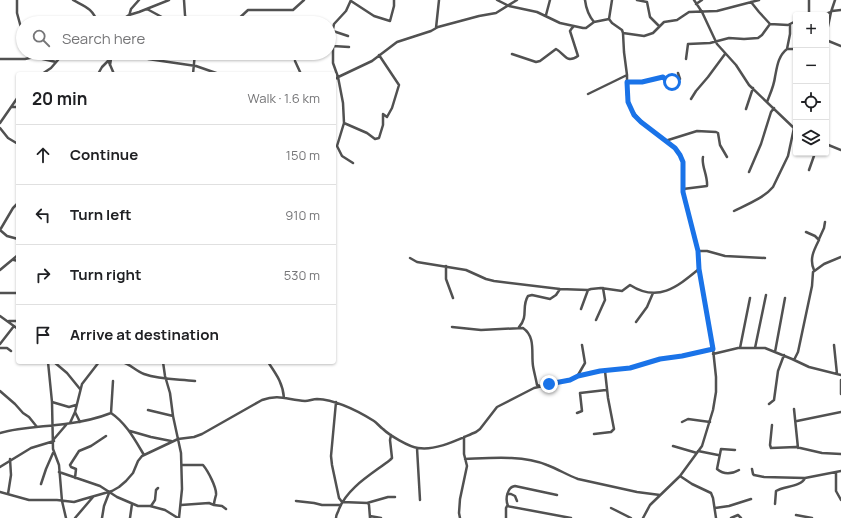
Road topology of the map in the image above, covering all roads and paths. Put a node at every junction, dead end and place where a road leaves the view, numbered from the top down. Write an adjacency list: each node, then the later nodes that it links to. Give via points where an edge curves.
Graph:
1 (17, 0): 31 (street)
2 (73, 0): 32 (street, via 89,7)
3 (139, 0): 29 (street, via 131,8)
4 (169, 0): 24 (street)
5 (184, 0): 34 (street)
6 (304, 0): 35 (street, via 293,10 250,10)
7 (351, 0): 8 (street, via 374,16 390,21); 38 (street, via 346,11)
8 (394, 0)
9 (439, 0): 45 (street)
10 (496, 0): 23 (street)
11 (517, 0): 23 (street)
12 (550, 0): 30 (street)
13 (585, 0): 39 (street, via 587,11)
14 (612, 0): 36 (street)
15 (637, 0): 44 (street, via 647,2 650,17)
16 (694, 0): 22 (street)
17 (702, 0): 22 (street)
18 (759, 0): 21 (street)
19 (808, 0): 28 (street)
20 (836, 0): 26 (street)
21 (751, 2): 27 (street, via 717,11); 41 (street)
22 (696, 4): 27 (street)
23 (508, 6): 30 (street); 45 (street, via 492,14)
24 (147, 9): 29 (street); 33 (street)
25 (841, 10): 26 (street)
26 (831, 11): 37 (street)
27 (702, 12): 44 (street, via 689,12 677,20 664,22); 49 (street)
28 (809, 12)
29 (129, 15)
30 (546, 15): 43 (street, via 560,24)
31 (18, 16)
32 (95, 16)
33 (160, 16)
34 (185, 16)
35 (241, 16)
36 (609, 19): 39 (street); 47 (street)
37 (829, 21)
38 (336, 22)
39 (594, 22): 43 (street, via 586,28)
40 (793, 22): 42 (street)
41 (770, 24): 42 (street); 49 (street, via 760,37)
42 (790, 24): 54 (street)
43 (574, 26): 56 (street, via 570,31 578,56 576,58 567,58 557,49 536,62)
44 (659, 26): 47 (street, via 653,33 644,36)
45 (436, 28): 58 (street, via 397,42)
46 (336, 32): 48 (street)
47 (623, 33): 81 (street)
48 (348, 36)
49 (715, 41): 57 (street); 61 (street, via 688,44)
50 (829, 41): 52 (street)
51 (336, 46): 53 (street)
52 (841, 46)
53 (349, 47)
54 (787, 49): 55 (street); 88 (street, via 776,68)
55 (793, 49)
56 (512, 54)
57 (725, 54): 84 (street); 87 (street)
58 (379, 55): 82 (street); 94 (street, via 399,85 392,108 387,116 383,114 381,135 375,139)
59 (0, 59): 60 (street)
60 (16, 59)
61 (686, 59)
62 (47, 60): 69 (street)
63 (111, 60): 70 (street)
64 (155, 60): 71 (street)
65 (194, 60): 71 (street)
66 (333, 60): 78 (street)
67 (108, 61): 70 (street); 73 (street)
68 (295, 61): 77 (street)
69 (56, 62): 72 (street)
70 (110, 65): 74 (street)
71 (194, 66): 75 (street); 76 (street)
72 (44, 72)
73 (99, 72)
74 (113, 72)
75 (193, 72)
76 (213, 72)
77 (300, 72)
78 (336, 72)
79 (336, 72): 82 (street)
80 (678, 73): 83 (street, via 680,79 674,82 668,82 663,77 642,82)
81 (627, 75): 83 (street); 85 (street)
82 (338, 78): 94 (street)
83 (627, 82): 98 (street, via 628,102 634,115)
84 (753, 88): 88 (street); 92 (street)
85 (588, 94)
86 (16, 100): 89 (street)
87 (691, 100)
88 (767, 102): 91 (street)
89 (12, 107): 90 (street); 93 (street)
90 (16, 107)
91 (774, 108): 95 (street); 107 (street)
92 (746, 109)
93 (0, 123)
94 (344, 123): 105 (street, via 337,146 342,156)
95 (793, 126)
96 (0, 128): 99 (street)
97 (793, 136): 110 (street, via 788,156 770,190)
98 (664, 141): 104 (street, via 697,131 716,132 720,147); 108 (street, via 680,155 683,170)
99 (16, 143)
100 (829, 145): 101 (street)
101 (841, 150)
102 (814, 156): 106 (street)
103 (703, 157): 108 (street, via 707,186)
104 (727, 157)
105 (352, 163)
106 (809, 170)
107 (749, 172)
108 (682, 189): 116 (street)
109 (16, 205): 112 (street)
110 (734, 211)
111 (825, 222): 115 (street)
112 (0, 230): 114 (street, via 7,236)
113 (806, 232): 115 (street)
114 (16, 238)
115 (819, 240): 125 (street, via 812,259)
116 (698, 251): 120 (street, via 725,256); 123 (street)
117 (841, 257): 125 (street)
118 (16, 258): 121 (street)
119 (410, 258): 122 (street, via 417,262)
120 (765, 258)
121 (14, 260): 124 (street)
122 (446, 266): 127 (street, via 472,272 494,281); 133 (street, via 446,279)
123 (699, 269): 131 (street, via 670,290); 151 (street)
124 (0, 270)
125 (814, 270): 156 (street, via 798,352)
126 (603, 288): 128 (street); 131 (street, via 622,291 630,286); 138 (street, via 605,300)
127 (560, 289): 128 (street); 144 (street, via 554,298 550,299 528,296 524,305 525,319)
128 (588, 290): 136 (street)
129 (0, 293): 130 (street)
130 (16, 293)
131 (653, 293): 141 (street)
132 (766, 295): 150 (street)
133 (453, 298)
134 (750, 298): 149 (street)
135 (785, 298): 153 (street)
136 (581, 309)
137 (0, 316): 139 (street)
138 (596, 320)
139 (8, 321): 140 (street); 142 (street)
140 (16, 321)
141 (636, 322)
142 (14, 326): 145 (street)
143 (452, 327): 144 (street, via 481,330)
144 (519, 327): 170 (street, via 530,334 537,385)
145 (0, 344)
146 (582, 345): 165 (street, via 585,363)
147 (834, 345): 164 (street)
148 (0, 348): 152 (street)
149 (740, 348): 150 (street); 154 (street)
150 (755, 348): 153 (street)
151 (713, 349): 154 (street); 163 (street, via 660,359 630,368)
152 (11, 351)
153 (775, 352): 155 (street)
154 (713, 354): 190 (street, via 716,392)
155 (784, 355): 156 (street); 178 (street, via 778,371 774,400)
156 (794, 360): 164 (street)
157 (48, 364): 176 (street)
158 (56, 364): 171 (street)
159 (97, 364): 171 (street)
160 (126, 364): 166 (street, via 144,374)
161 (163, 364): 166 (street)
162 (269, 364): 175 (street, via 280,380)
163 (605, 370): 165 (street); 172 (street)
164 (839, 375)
165 (578, 376): 170 (street)
166 (165, 378): 169 (street); 186 (street)
167 (841, 380): 174 (street)
168 (113, 381): 185 (street)
169 (195, 381)
170 (540, 386): 200 (street, via 497,407 480,429)
171 (80, 389): 179 (street)
172 (606, 390): 184 (street, via 580,393 582,412); 197 (street, via 614,429 611,432)
173 (0, 391): 194 (street)
174 (841, 394)
175 (284, 398): 177 (street); 201 (street, via 268,398 197,436)
176 (52, 402): 179 (street, via 69,407); 193 (street)
177 (336, 402): 198 (street, via 374,421); 243 (street, via 331,456)
178 (769, 404)
179 (76, 405): 182 (street)
180 (794, 409): 187 (street)
181 (148, 410): 186 (street)
182 (75, 412): 188 (street); 191 (street)
183 (841, 412): 187 (street)
184 (577, 413)
185 (111, 414): 188 (street); 195 (street, via 119,418)
186 (173, 416): 201 (street)
187 (796, 421): 206 (street)
188 (80, 422): 191 (street)
189 (682, 422): 190 (street, via 688,419)
190 (710, 422): 209 (street)
191 (68, 424): 193 (street); 202 (street)
192 (772, 425): 206 (street, via 770,447)
193 (53, 426): 194 (street); 202 (street)
194 (37, 427): 196 (street, via 17,428)
195 (129, 431): 203 (street); 211 (street)
196 (0, 433)
197 (594, 434)
198 (391, 435): 205 (street); 243 (street, via 392,458 361,482)
199 (106, 436): 223 (street, via 76,453 70,465 76,468)
200 (464, 437): 205 (street, via 432,448); 213 (street)
201 (178, 439): 203 (street); 215 (street)
202 (54, 440): 208 (street); 214 (street, via 31,448)
203 (172, 441): 211 (street)
204 (673, 446): 209 (street)
205 (417, 448): 236 (street)
206 (798, 448): 210 (street, via 822,454)
207 (734, 450): 212 (street, via 721,449)
208 (54, 452): 220 (street); 225 (street)
209 (698, 452): 212 (street); 222 (street)
210 (841, 454)
211 (144, 455): 228 (street, via 126,481)
212 (718, 456): 218 (street, via 717,470 731,474)
213 (465, 459): 232 (street, via 528,460 548,465 578,479); 261 (street, via 468,466 460,499)
214 (10, 460): 216 (street); 229 (street)
215 (182, 465): 245 (street); 246 (street, via 201,464 205,467 212,478 216,494)
216 (0, 467)
217 (752, 469): 224 (street, via 753,474 760,477)
218 (740, 470)
219 (841, 471): 221 (street)
220 (60, 472): 223 (street); 238 (street)
221 (836, 472): 224 (street); 237 (street, via 836,491)
222 (680, 476): 232 (street); 250 (street, via 711,493)
223 (74, 478): 228 (street, via 100,486)
224 (805, 478): 244 (street, via 801,483 776,491)
225 (41, 484)
226 (158, 488): 247 (street, via 154,502)
227 (0, 492): 229 (street)
228 (109, 492): 233 (street); 242 (street); 256 (street)
229 (8, 494): 238 (street, via 29,500)
230 (507, 495): 231 (street, via 510,488 515,486); 240 (street, via 515,496); 248 (street, via 506,501)
231 (557, 495)
232 (660, 495): 265 (street)
233 (94, 496): 238 (street, via 74,502); 255 (street)
234 (395, 497): 241 (street)
235 (751, 499): 250 (street)
236 (420, 500)
237 (841, 500)
238 (62, 501): 254 (street)
239 (296, 501): 243 (street, via 322,505)
240 (516, 501)
241 (367, 503): 243 (street); 253 (street)
242 (132, 504): 247 (street); 257 (street)
243 (341, 504): 259 (street)
244 (775, 504)
245 (181, 505): 246 (street, via 207,502); 258 (street)
246 (214, 505): 251 (street)
247 (150, 506): 258 (street, via 165,510)
248 (509, 506): 262 (street, via 506,507); 263 (street)
249 (611, 508): 264 (street)
250 (715, 508): 266 (street)
251 (226, 509)
252 (796, 515): 269 (street)
253 (370, 517): 260 (street)
254 (66, 518)
255 (75, 518)
256 (102, 518)
257 (130, 518)
258 (179, 518)
259 (336, 518)
260 (381, 518)
261 (460, 518)
262 (506, 518)
263 (571, 518)
264 (631, 518)
265 (643, 518)
266 (716, 518)
267 (731, 518): 268 (street, via 738,515)
268 (741, 518)
269 (812, 518)

